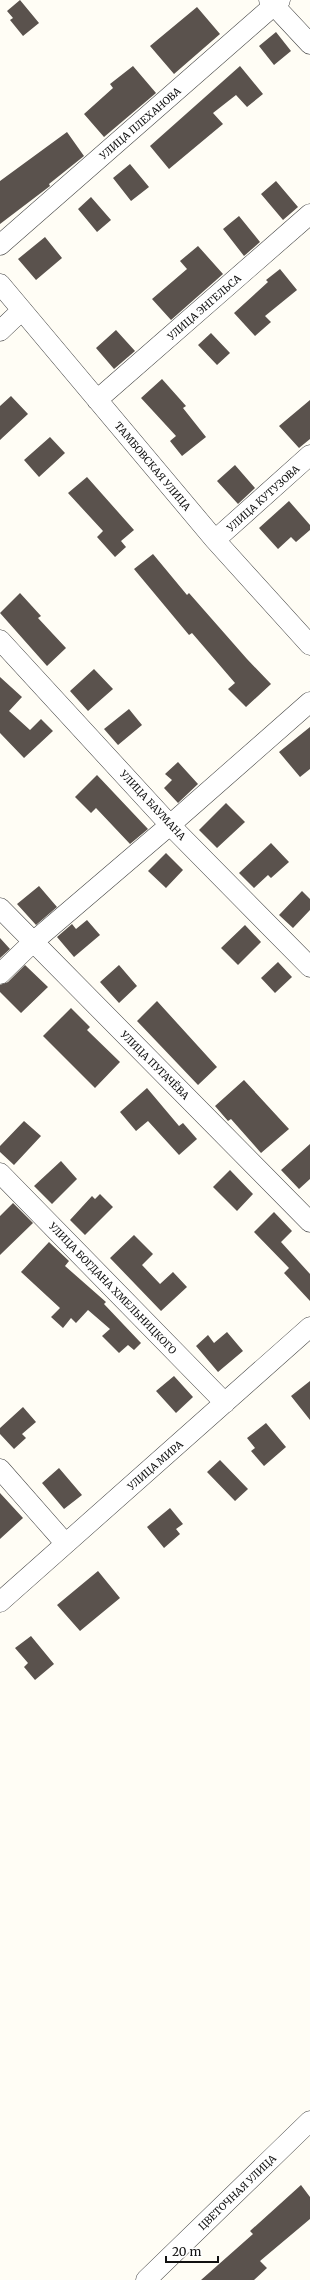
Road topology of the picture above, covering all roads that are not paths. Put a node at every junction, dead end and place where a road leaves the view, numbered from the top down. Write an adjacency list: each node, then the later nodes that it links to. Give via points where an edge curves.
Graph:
1 (274, 2): 2 (street); 4 (street, УЛИЦА ПЛЕХАНОВА)
2 (310, 44)
3 (310, 214): 8 (street, УЛИЦА ЭНГЕЛЬСА)
4 (0, 245)
5 (0, 284): 6 (street, ТАМБОВСКАЯ УЛИЦА)
6 (22, 310): 7 (street); 8 (street, ТАМБОВСКАЯ УЛИЦА)
7 (0, 331)
8 (98, 400): 10 (street, ТАМБОВСКАЯ УЛИЦА)
9 (310, 455): 10 (street, УЛИЦА КУТУЗОВА)
10 (215, 540): 12 (street, ТАМБОВСКАЯ УЛИЦА)
11 (0, 640): 14 (street, УЛИЦА БАУМАНА)
12 (310, 645)
13 (310, 702): 14 (street)
14 (170, 825): 16 (street); 17 (street, УЛИЦА БАУМАНА)
15 (0, 908): 16 (street, УЛИЦА ПУГАЧЁВА)
16 (33, 942): 18 (street); 20 (street, УЛИЦА ПУГАЧЁВА)
17 (310, 967)
18 (0, 974)
19 (0, 1173): 22 (street, УЛИЦА БОГДАНА ХМЕЛЬНИЦКОГО)
20 (310, 1222)
21 (310, 1327): 22 (street, УЛИЦА МИРА)
22 (226, 1403): 24 (street, УЛИЦА МИРА)
23 (0, 1469): 24 (street)
24 (65, 1543): 25 (street, УЛИЦА МИРА)
25 (0, 1602)
26 (310, 2121): 27 (street, ЦВЕТОЧНАЯ УЛИЦА)
27 (146, 2280)

